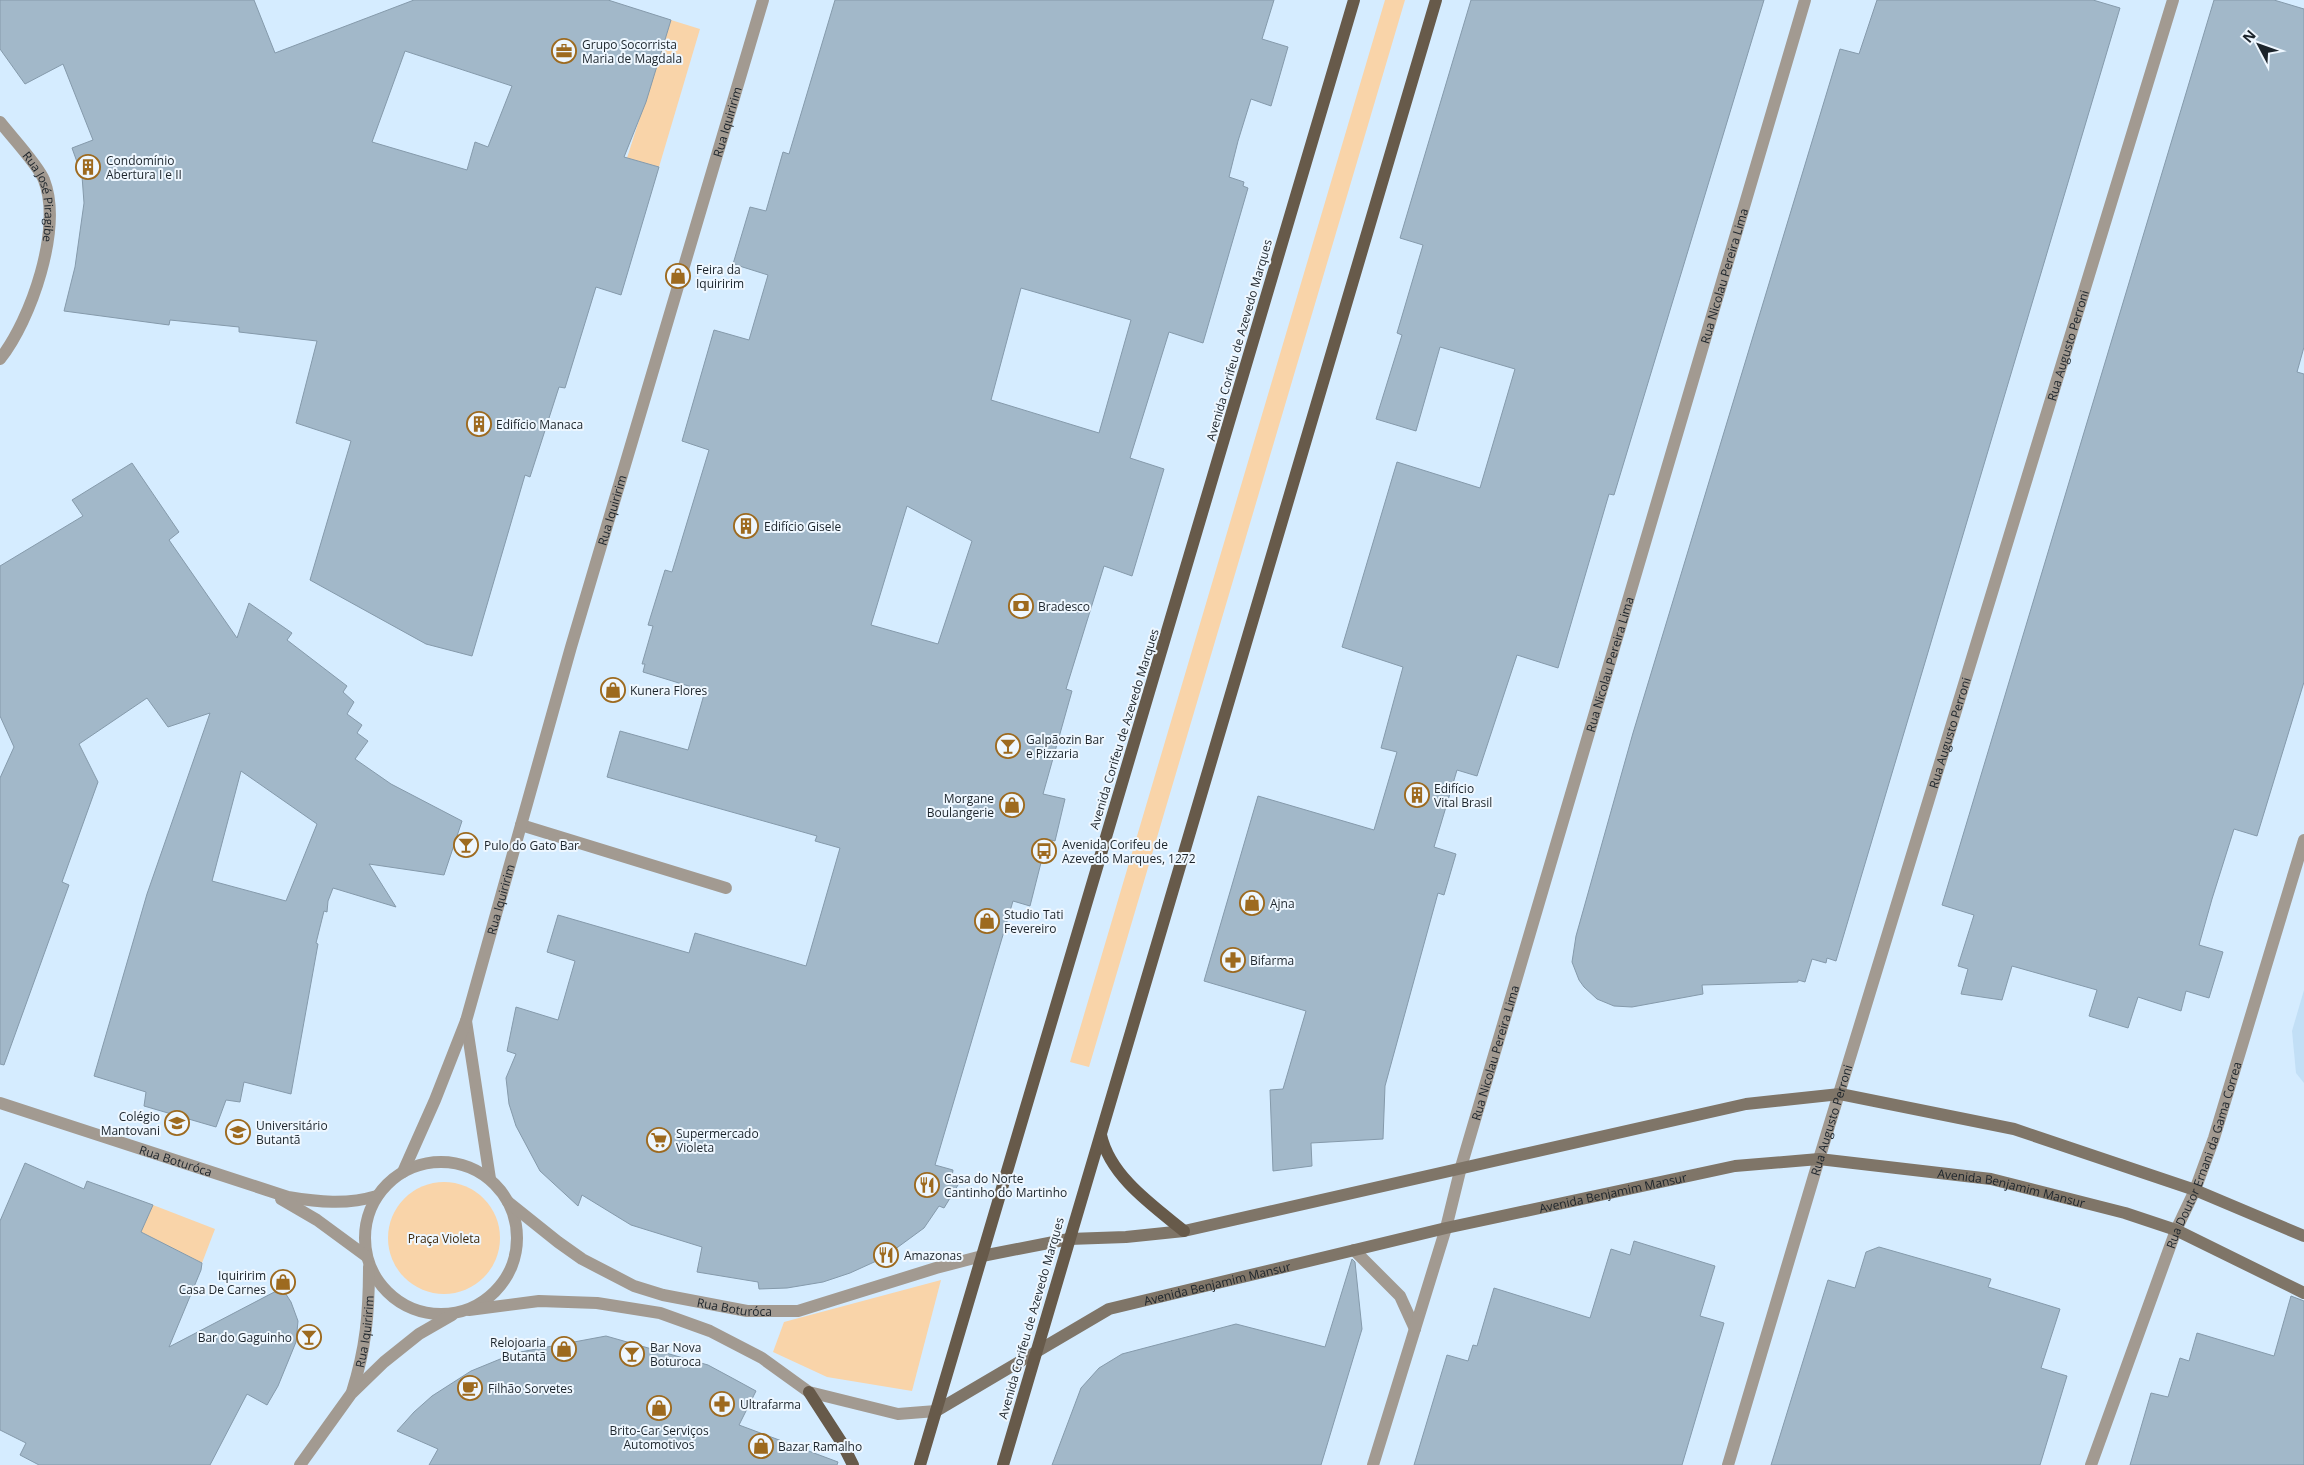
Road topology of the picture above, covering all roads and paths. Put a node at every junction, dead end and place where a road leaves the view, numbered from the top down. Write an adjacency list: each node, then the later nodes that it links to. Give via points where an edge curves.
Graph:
1 (763, 0): 8 (street, Rua Iquiririm)
2 (1354, 0): 29 (main road, Avenida Corifeu de Azevedo Marques)
3 (1436, 0): 14 (main road, Avenida Corifeu de Azevedo Marques)
4 (1805, 0): 16 (street, Rua Nicolau Pereira Lima)
5 (2173, 0): 12 (street, Rua Augusto Perroni)
6 (0, 122): 7 (street, Rua José Piragibe, via 44,178 51,204 47,241 35,293 11,345)
7 (0, 359)
8 (521, 825): 10 (street); 11 (street, Rua Iquiririm)
9 (2304, 840): 20 (street, Rua Doutor Ernani da Gama Correa)
10 (726, 888)
11 (466, 1021): 17 (street, Rua Iquiririm); 18 (street, Rua Iquiririm)
12 (1840, 1094): 15 (street, Rua Augusto Perroni); 16 (main road, via 1746,1104); 20 (main road, via 2014,1130)
13 (0, 1103): 19 (street, Rua Boturóca)
14 (1100, 1133): 25 (main road, via 1105,1152 1140,1195); 27 (main road, Avenida Corifeu de Azevedo Marques)
15 (1819, 1159): 23 (main road, Avenida Benjamim Mansur, via 1735,1166); 24 (main road, Avenida Benjamim Mansur, via 1991,1179 2125,1213); 46 (street, Rua Augusto Perroni)
16 (1461, 1167): 23 (street, Rua Nicolau Pereira Lima); 25 (main road)
17 (403, 1172): 18 (street, via 425,1163 448,1162 470,1168); 21 (street)
18 (490, 1179): 22 (street)
19 (265, 1190): 21 (street, Rua Boturóca, via 295,1198 333,1202 357,1202); 30 (street, Rua Boturóca, via 317,1220)
20 (2196, 1190): 24 (street, Rua Doutor Ernani da Gama Correa); 26 (main road)
21 (377, 1196): 30 (street, via 368,1215 364,1236)
22 (508, 1202): 32 (street, Rua Boturóca, via 582,1259 634,1286); 33 (street, via 517,1226 516,1252 508,1276 491,1297)
23 (1446, 1228): 28 (main road, Avenida Benjamim Mansur); 36 (street, Rua Nicolau Pereira Lima)
24 (2176, 1230): 31 (main road, Avenida Benjamim Mansur); 47 (street, Rua Doutor Ernani da Gama Correa)
25 (1184, 1231): 27 (main road)
26 (2304, 1236)
27 (1069, 1240): 29 (main road); 37 (main road, Avenida Corifeu de Azevedo Marques)
28 (1354, 1250): 36 (street, via 1400,1296); 37 (main road, Avenida Benjamim Mansur, via 1109,1309)
29 (982, 1256): 32 (street, Rua Boturóca, via 798,1311 747,1310); 40 (main road, Avenida Corifeu de Azevedo Marques)
30 (368, 1261): 35 (street, via 382,1288 402,1305 426,1314); 39 (street, Rua Iquiririm, via 366,1334)
31 (2304, 1293)
32 (663, 1296): 34 (street)
33 (468, 1310): 34 (street, Rua Boturóca, via 539,1301 597,1303); 35 (street)
34 (660, 1313): 38 (street, Rua Boturóca, via 710,1331 762,1358)
35 (452, 1314): 39 (street, Rua Iquiririm, via 406,1343)
36 (1415, 1329): 45 (street, Rua Nicolau Pereira Lima)
37 (1036, 1352): 40 (main road, Avenida Benjamim Mansur); 44 (main road, Avenida Corifeu de Azevedo Marques)
38 (809, 1392): 40 (street, Rua Boturóca, via 898,1414); 42 (main road)
39 (351, 1394): 41 (street, Rua Iquiririm)
40 (936, 1412): 43 (main road, Avenida Corifeu de Azevedo Marques)
41 (300, 1465)
42 (853, 1465)
43 (920, 1465)
44 (1002, 1465)
45 (1373, 1465)
46 (1728, 1465)
47 (2091, 1465)

